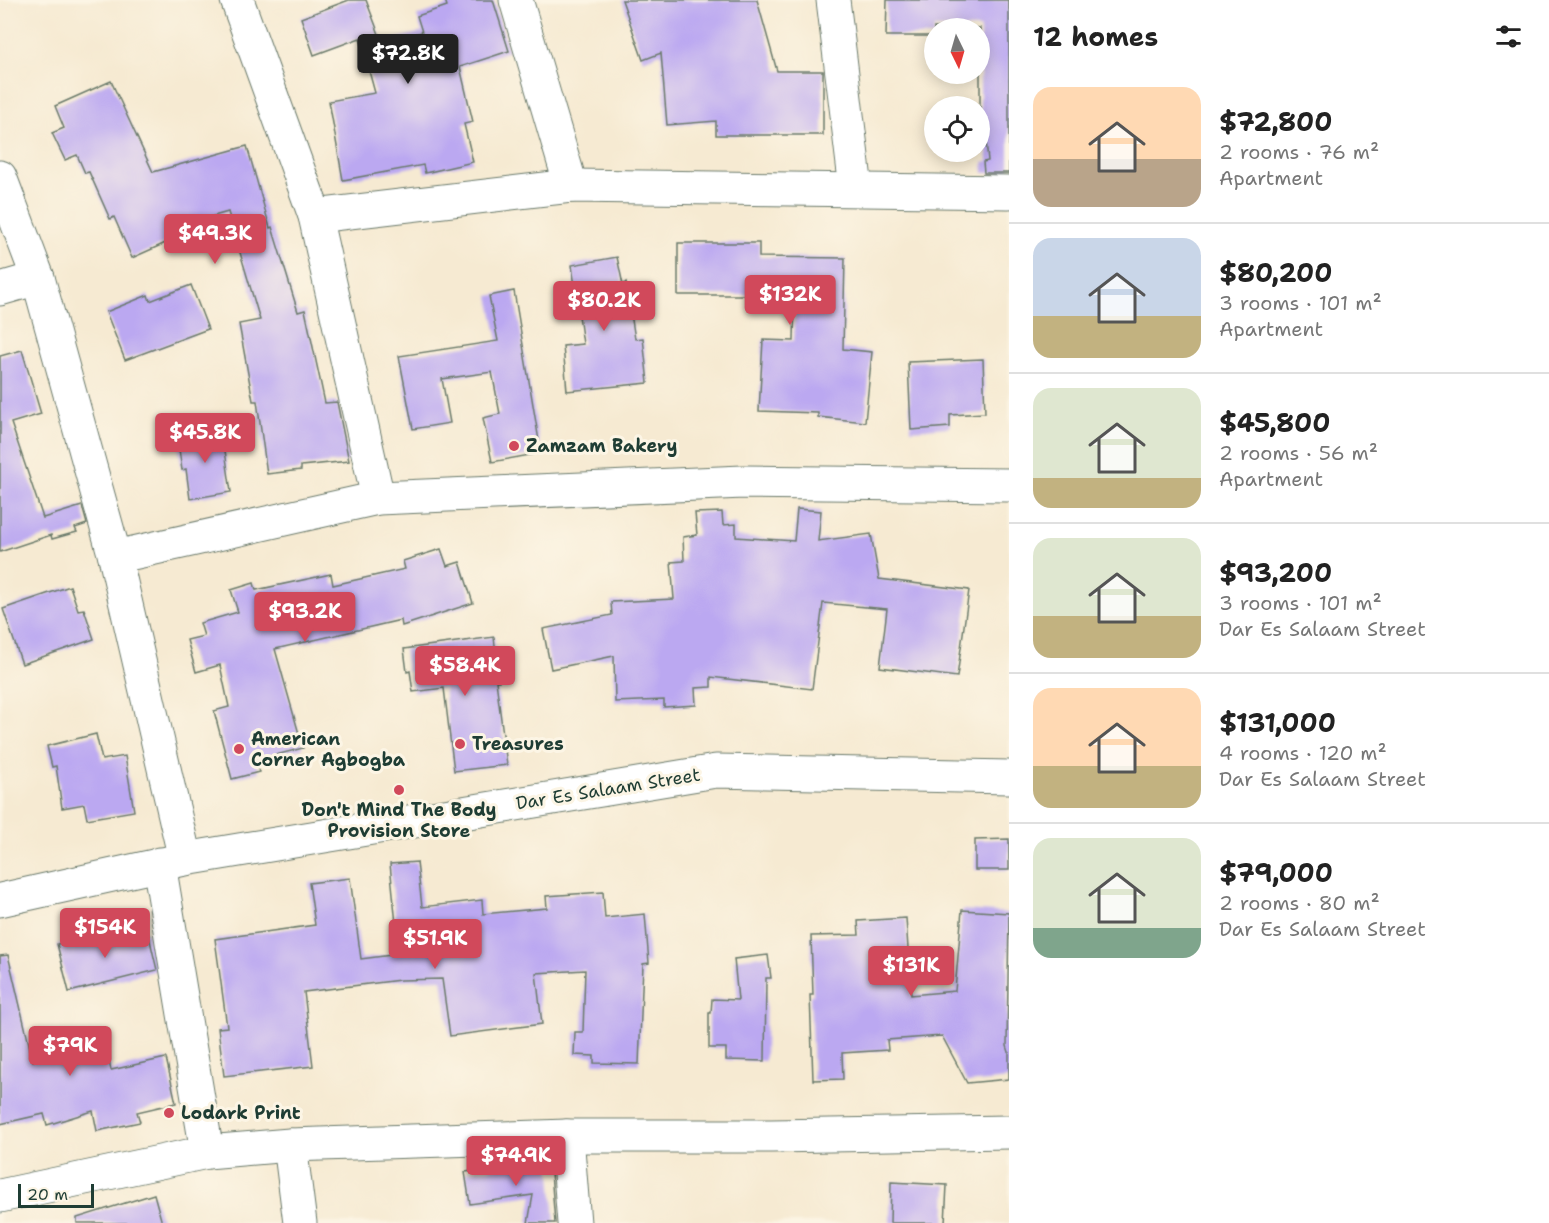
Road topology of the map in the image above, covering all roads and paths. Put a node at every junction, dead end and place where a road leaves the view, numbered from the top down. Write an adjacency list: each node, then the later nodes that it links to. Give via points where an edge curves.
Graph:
1 (237, 0): 8 (street)
2 (516, 0): 5 (street)
3 (833, 0): 6 (street)
4 (0, 177): 9 (street)
5 (571, 186): 6 (street); 8 (street)
6 (856, 189): 7 (street)
7 (1009, 192)
8 (315, 216): 12 (street)
9 (38, 278): 10 (street); 13 (street)
10 (0, 289)
11 (1009, 485): 12 (street, via 743,482)
12 (378, 498): 13 (street)
13 (115, 558): 15 (street)
14 (1009, 777): 15 (street, Dar Es Salaam Street, via 716,771)
15 (172, 861): 16 (street, Dar Es Salaam Street); 20 (street)
16 (0, 900)
17 (1009, 1132): 18 (street)
18 (567, 1136): 19 (street); 23 (street)
19 (290, 1145): 20 (street); 22 (street)
20 (207, 1152): 21 (street)
21 (0, 1196)
22 (300, 1223)
23 (574, 1223)

